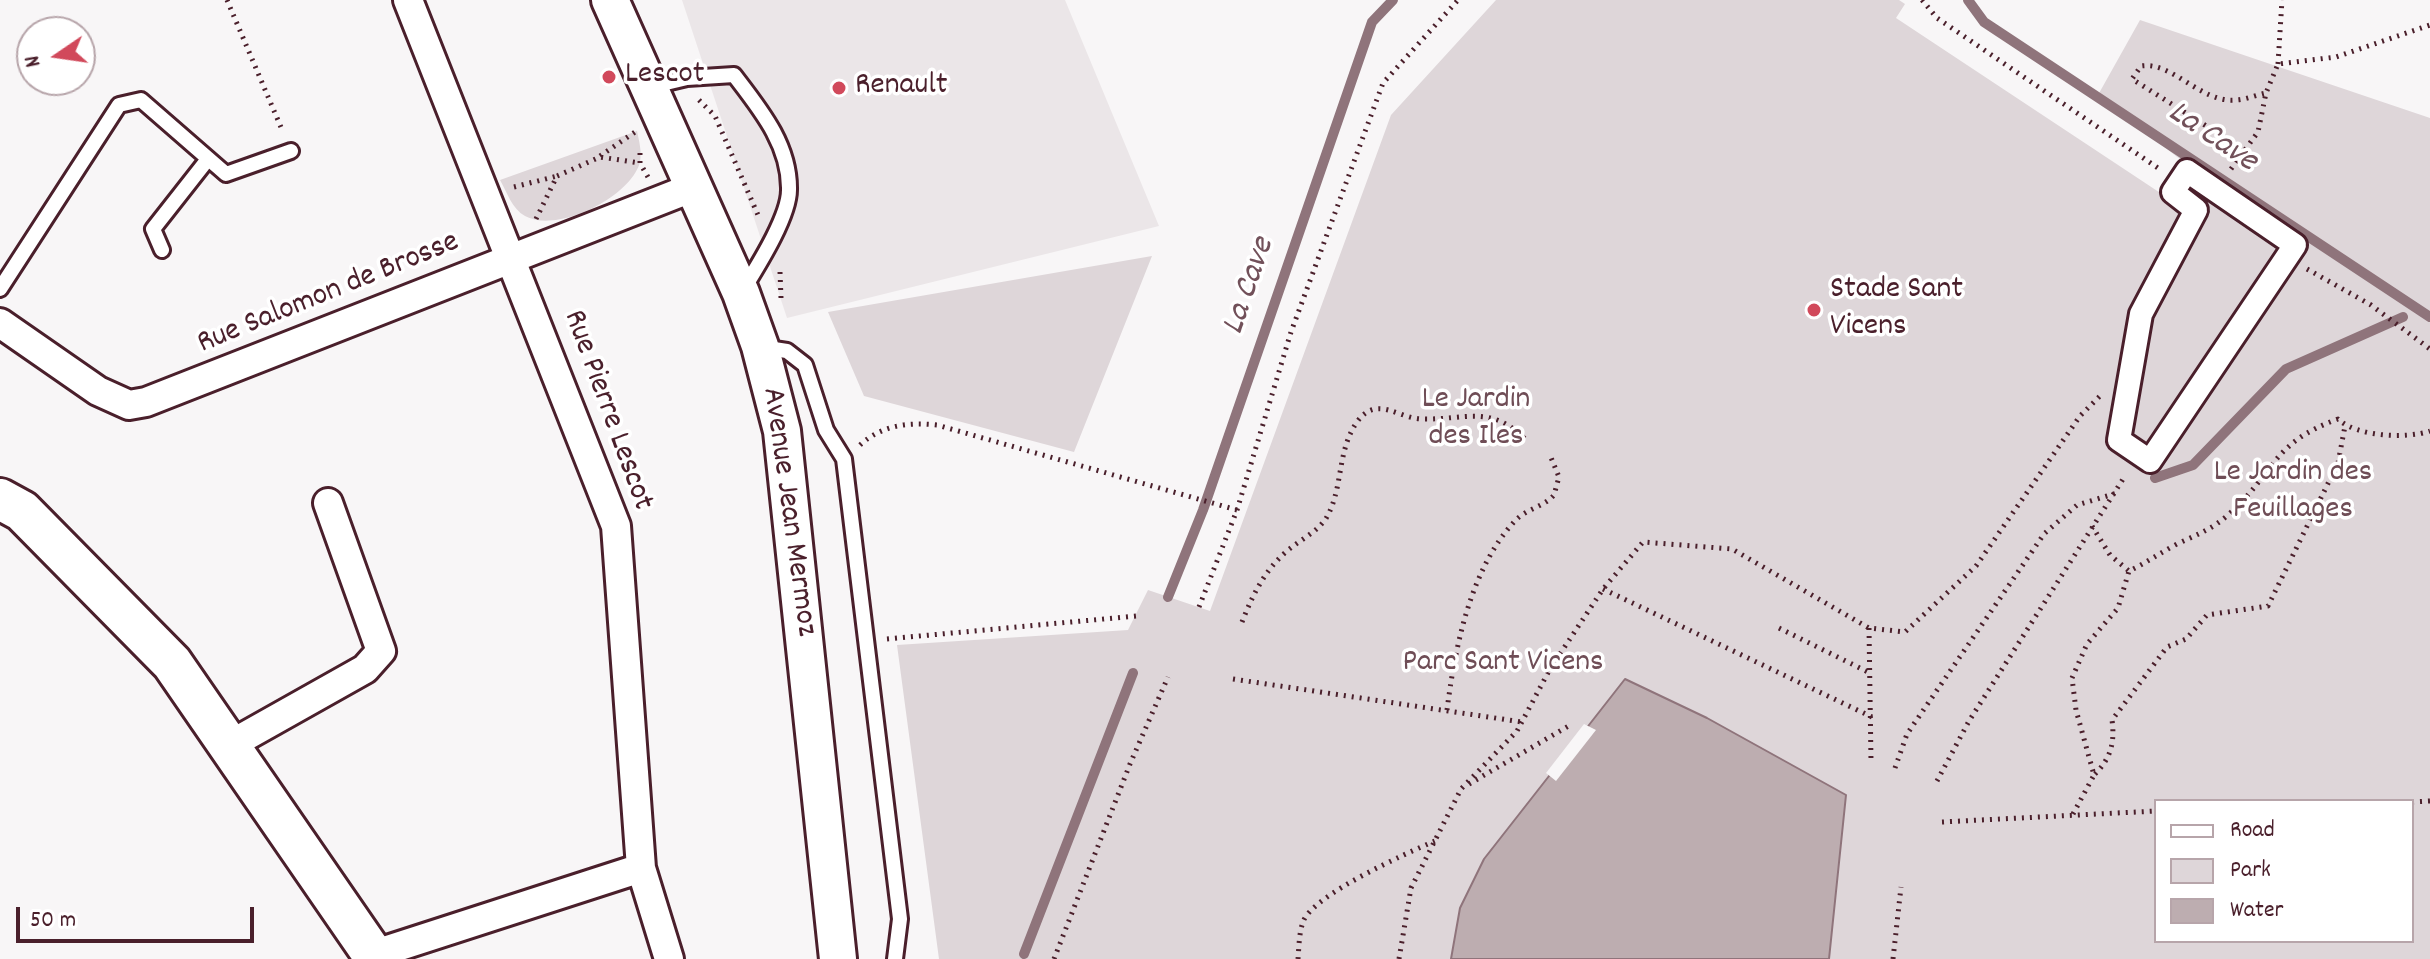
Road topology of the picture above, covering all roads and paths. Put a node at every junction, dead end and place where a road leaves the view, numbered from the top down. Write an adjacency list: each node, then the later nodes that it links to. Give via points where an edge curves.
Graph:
1 (227, 0): 12 (path)
2 (408, 0): 25 (street, Rue Pierre Lescot)
3 (610, 0): 9 (street, Avenue Jean Mermoz)
4 (1458, 0): 41 (path, via 1383,83 1291,332)
5 (1922, 0): 19 (path, via 1937,18)
6 (2282, 0): 8 (path)
7 (2430, 25): 8 (path, via 2336,57)
8 (2278, 64): 10 (path)
9 (649, 87): 20 (street, Avenue Jean Mermoz); 27 (lane, via 734,75 779,142 790,191 770,245)
10 (2266, 93): 13 (path, via 2258,132); 13 (path, via 2233,101 2197,90 2152,64 2141,66 2132,79)
11 (637, 131): 14 (path)
12 (291, 151): 15 (lane, via 226,174)
13 (2246, 151): 17 (path)
14 (600, 157): 16 (path); 18 (path)
15 (208, 159): 23 (lane, via 153,229); 26 (lane, via 141,100 119,105)
16 (640, 163)
17 (2232, 168)
18 (557, 176): 21 (path); 22 (path)
19 (2179, 182): 24 (street, via 2187,171 2216,189 2295,245); 31 (street, via 2173,192 2196,210 2141,314)
20 (694, 187): 25 (street, Rue Salomon de Brosse); 27 (street, Avenue Jean Mermoz)
21 (505, 189)
22 (536, 220)
23 (162, 250)
24 (2286, 257): 30 (path, via 2390,318); 35 (street, via 2150,461)
25 (513, 259): 28 (street, Rue Salomon de Brosse, via 184,389 129,405 98,391); 68 (street, Rue Pierre Lescot, via 616,526)
26 (0, 289)
27 (741, 293): 29 (street, Avenue Jean Mermoz)
28 (0, 323)
29 (760, 346): 37 (lane, via 787,351 805,365 826,430); 72 (street, Avenue Jean Mermoz, via 782,431)
30 (2430, 349)
31 (2128, 384): 35 (street, via 2119,440); 49 (path, via 2096,399 2080,416 1964,579 1905,632)
32 (2345, 426): 33 (path, via 2391,437); 43 (path, via 2338,419 2302,433 2231,513 2201,536); 61 (path, via 2338,463 2268,606 2207,615 2186,639 2167,647 2112,720 2114,737 2106,762)
33 (2430, 431)
34 (1525, 439): 47 (path, via 1493,418 1466,414 1419,419 1382,407 1359,419 1344,447 1332,507 1324,521 1261,579)
35 (2136, 452): 38 (path)
36 (1550, 455): 54 (path, via 1559,477 1554,495 1513,522 1487,564 1464,626)
37 (844, 459): 41 (path, via 874,432 916,423 937,425); 50 (lane)
38 (2118, 493): 42 (path); 60 (path, via 2077,505 2044,534 1907,734)
39 (0, 499): 58 (main road, via 22,511 172,663)
40 (328, 503): 58 (street, via 381,651 365,669)
41 (1237, 510): 45 (path)
42 (2092, 526): 43 (path, via 2110,555); 62 (path)
43 (2129, 571): 61 (path, via 2118,608 2087,644 2072,678)
44 (1603, 589): 49 (path, via 1643,542 1732,549); 55 (path); 56 (path)
45 (1199, 607)
46 (1136, 616): 50 (path)
47 (1242, 622)
48 (1779, 628): 51 (path)
49 (1869, 628): 51 (path)
50 (866, 641): 73 (lane, via 900,919)
51 (1870, 673): 55 (path)
52 (1168, 677): 74 (path)
53 (1233, 679): 54 (path)
54 (1447, 710): 56 (path)
55 (1872, 717): 59 (path)
56 (1522, 722): 63 (path)
57 (1572, 724): 63 (path)
58 (228, 746): 70 (main road)
59 (1871, 761)
60 (1895, 768)
61 (2094, 775): 65 (path)
62 (1937, 781)
63 (1461, 789): 67 (path)
64 (2154, 811): 65 (path)
65 (2073, 814): 66 (path)
66 (1942, 822)
67 (1435, 841): 75 (path, via 1312,908 1303,921); 76 (path, via 1411,888)
68 (641, 868): 70 (street); 71 (street, Rue Pierre Lescot)
69 (1901, 887): 77 (path)
70 (374, 957)
71 (669, 959)
72 (838, 959)
73 (895, 959)
74 (1054, 959)
75 (1298, 959)
76 (1399, 959)
77 (1893, 959)

